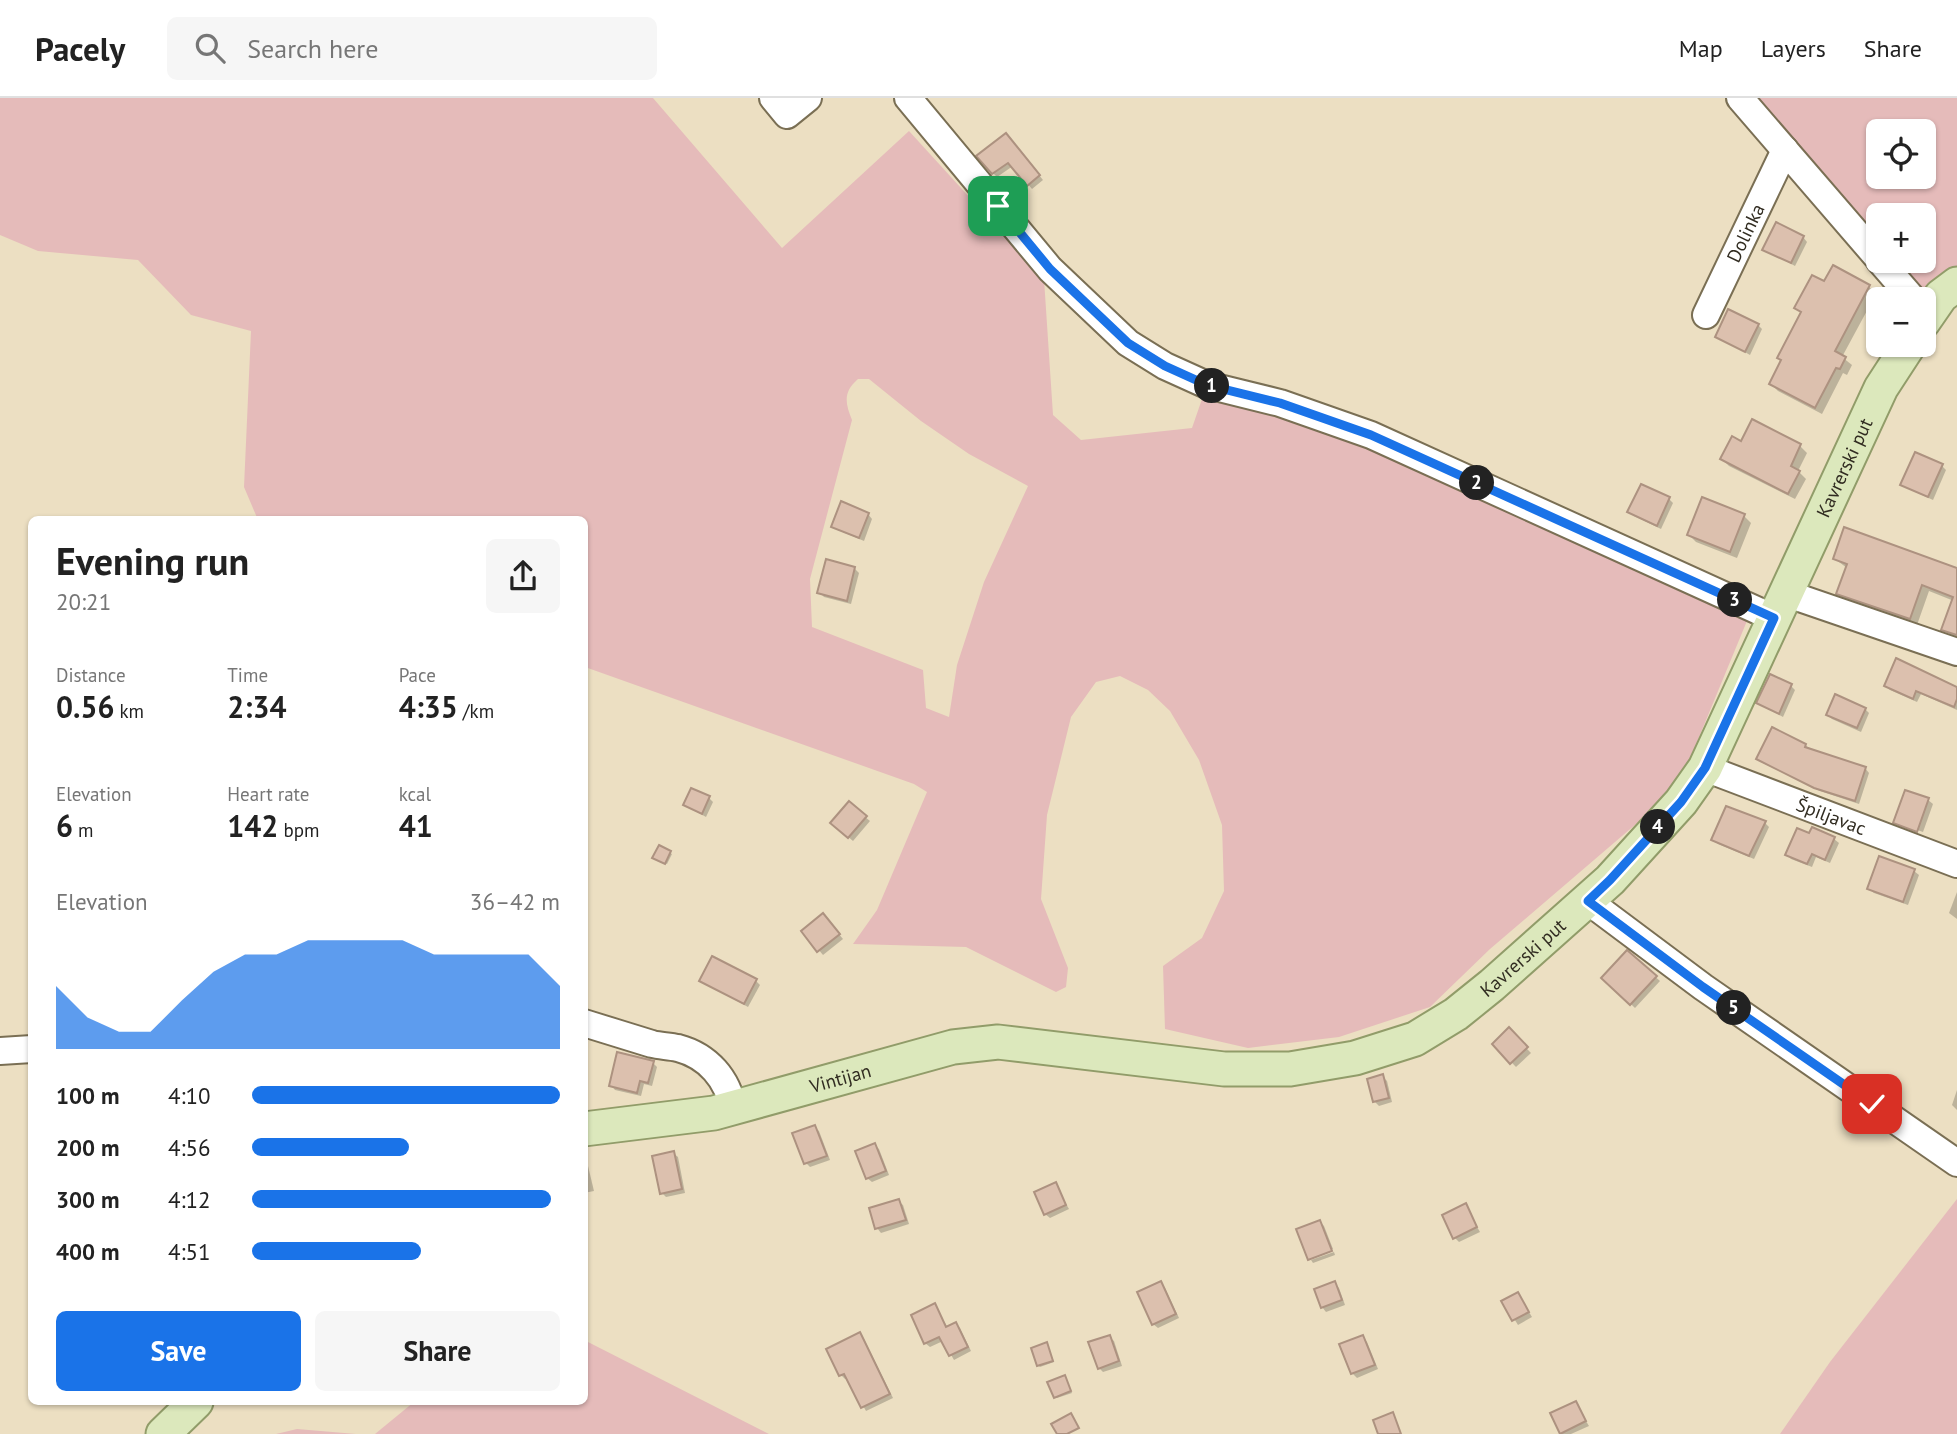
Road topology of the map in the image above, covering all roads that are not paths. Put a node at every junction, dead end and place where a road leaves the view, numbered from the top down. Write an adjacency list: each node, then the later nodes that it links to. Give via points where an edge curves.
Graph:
1 (772, 98): 2 (street, via 787,115)
2 (808, 98)
3 (908, 98): 13 (street, via 1050,269 1128,343 1165,366 1207,385 1280,403 1371,435)
4 (1740, 98): 5 (street)
5 (1785, 150): 6 (street); 11 (street, Dolinka)
6 (1866, 245)
7 (1890, 273): 9 (street)
8 (1957, 284): 10 (main road)
9 (1902, 287)
10 (1936, 300)
11 (1706, 315)
12 (1901, 357): 13 (main road, Kavrerski put, via 1881,388)
13 (1779, 606): 14 (street); 15 (main road, Kavrerski put)
14 (1957, 652)
15 (1705, 768): 16 (street, Špiljavac); 17 (main road, Kavrerski put, via 1681,802)
16 (1957, 864)
17 (1588, 901): 21 (main road, Kavrerski put, via 1455,1014 1415,1039 1355,1058 1290,1069 1235,1069); 24 (street, via 1703,987)
18 (588, 1024): 22 (street, via 702,1059 724,1081)
19 (28, 1049): 20 (street)
20 (0, 1051)
21 (1097, 1055): 22 (main road, Vintijan, via 998,1042 953,1047)
22 (733, 1109): 23 (main road, Vintijan)
23 (588, 1129)
24 (1957, 1163)
25 (193, 1405): 26 (main road)
26 (163, 1434)

